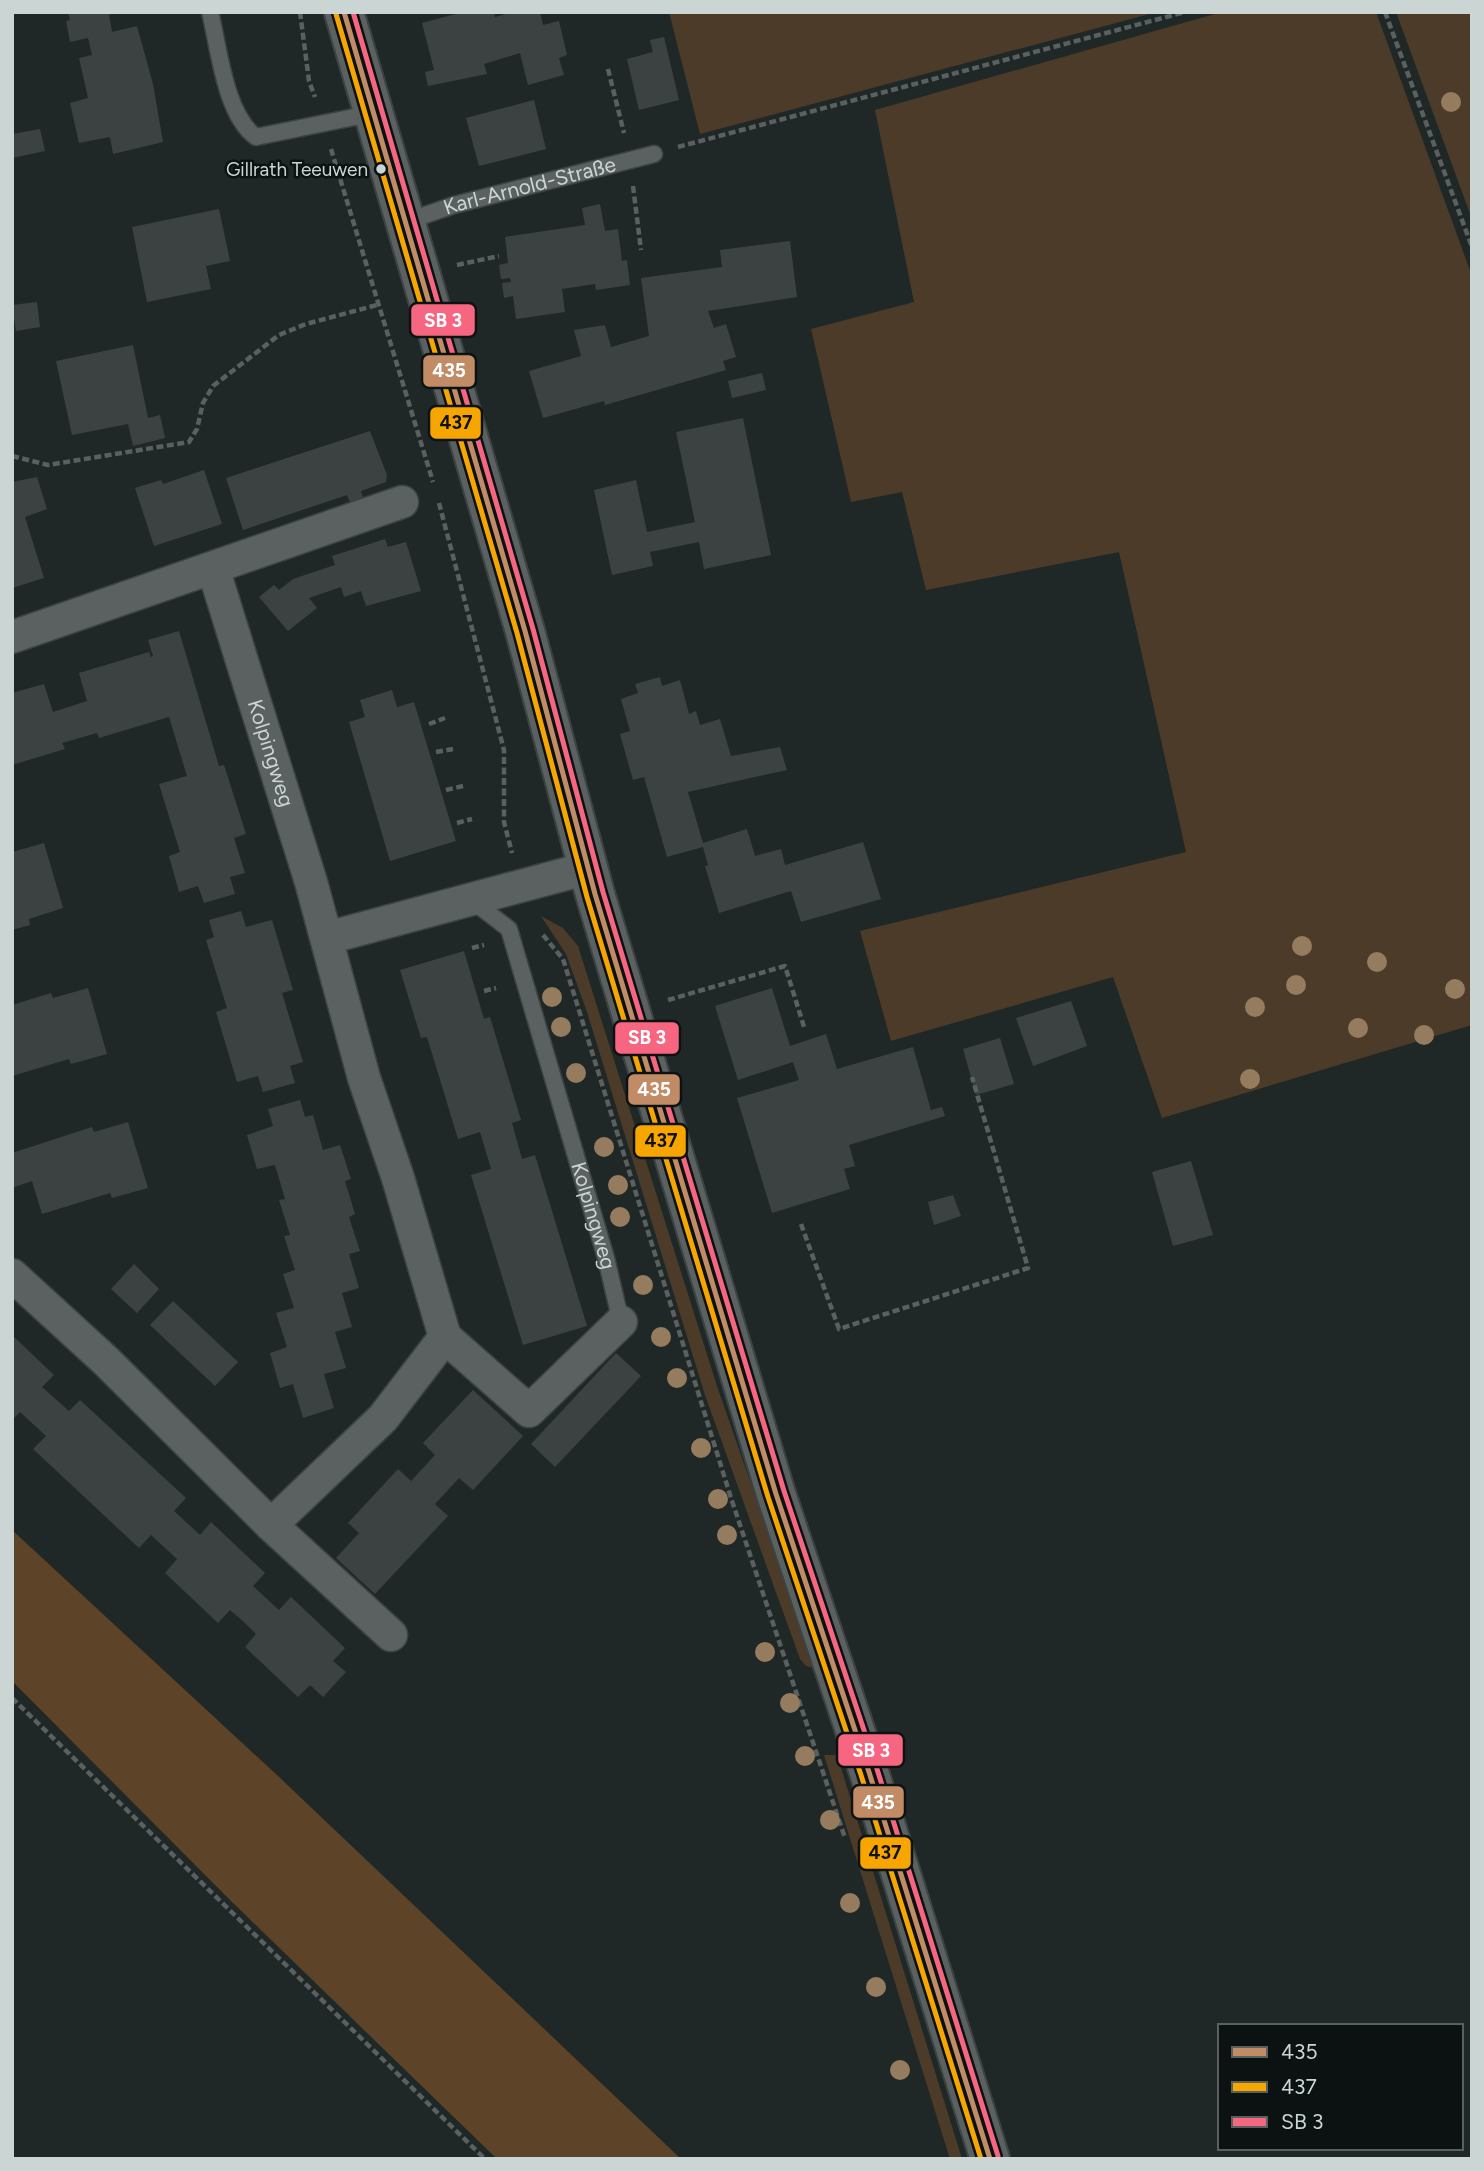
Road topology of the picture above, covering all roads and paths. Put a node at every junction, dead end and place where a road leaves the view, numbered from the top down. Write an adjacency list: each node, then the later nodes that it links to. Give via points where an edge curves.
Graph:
1 (210, 12): 7 (lane, via 243,128 256,137)
2 (299, 12): 7 (path, via 309,81)
3 (344, 12): 6 (main road)
4 (1185, 12): 8 (path)
5 (1385, 12): 10 (path)
6 (374, 113): 7 (lane); 9 (main road)
7 (324, 124): 11 (path)
8 (654, 154): 9 (lane, Karl-Arnold-Straße)
9 (404, 222): 24 (main road, via 525,631)
10 (1472, 247)
11 (377, 305): 12 (path, via 279,335 213,386 189,442 48,465); 25 (path, via 437,494 504,750 504,822)
12 (12, 456)
13 (402, 502): 14 (street)
14 (213, 568): 15 (street); 27 (street, Kolpingweg)
15 (12, 637)
16 (445, 719): 17 (path)
17 (429, 724)
18 (453, 749): 19 (path)
19 (436, 752)
20 (463, 786): 21 (path)
21 (446, 790)
22 (472, 819): 23 (path)
23 (457, 823)
24 (588, 868): 25 (street); 28 (main road)
25 (521, 886): 26 (street); 38 (path, via 533,925 563,959 731,1498)
26 (468, 898): 27 (street); 33 (lane, Kolpingweg, via 509,929)
27 (327, 938): 34 (street, Kolpingweg, via 364,1078)
28 (630, 1011): 29 (path, via 785,966); 40 (main road, via 775,1494 869,1772)
29 (806, 1030)
30 (972, 1077): 31 (path, via 1028,1268 839,1329)
31 (801, 1224)
32 (12, 1275): 35 (street)
33 (621, 1322): 34 (street, Kolpingweg, via 529,1411)
34 (444, 1337): 35 (street, via 383,1418)
35 (271, 1525): 36 (street)
36 (391, 1635)
37 (12, 1698): 39 (path)
38 (846, 1842)
39 (485, 2159)
40 (989, 2159)

